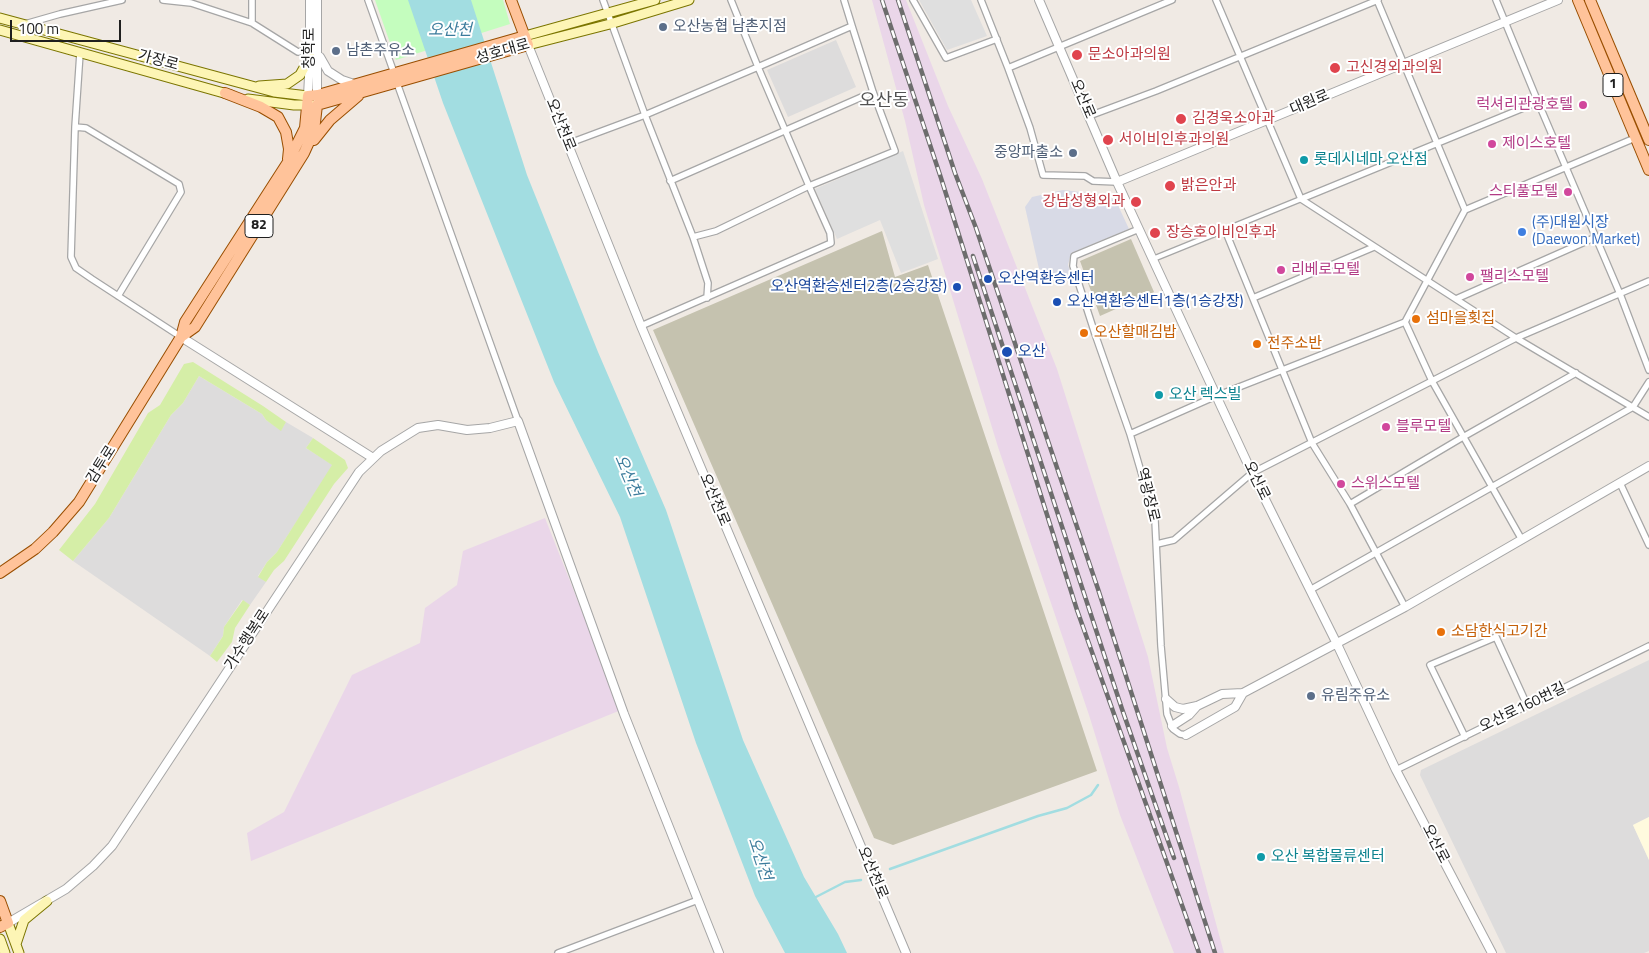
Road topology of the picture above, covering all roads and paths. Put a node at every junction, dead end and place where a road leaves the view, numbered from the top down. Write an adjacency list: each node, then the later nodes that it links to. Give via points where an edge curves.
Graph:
1 (122, 0): 27 (street)
2 (163, 0): 26 (street, via 191,3)
3 (252, 0): 26 (street)
4 (310, 0): 35 (street, 청학로)
5 (317, 0): 35 (street, 청학로)
6 (368, 0): 40 (street)
7 (511, 0): 32 (main road, 오산천로)
8 (602, 0): 23 (street)
9 (655, 0): 23 (main road, 성호대로)
10 (689, 0): 28 (main road, 성호대로)
11 (731, 0): 38 (street)
12 (844, 0): 29 (street)
13 (913, 0): 31 (street, via 946,58)
14 (981, 0): 31 (street)
15 (1039, 0): 33 (street, 오산로)
16 (1172, 0): 33 (street)
17 (1216, 0): 36 (street)
18 (1377, 0): 36 (street); 37 (street)
19 (1496, 0): 25 (street)
20 (1558, 0): 25 (street, 대원로)
21 (1578, 0): 53 (main road, 1)
22 (1590, 0): 52 (main road, 1)
23 (607, 14): 28 (street); 32 (main road, 성호대로)
24 (0, 18): 27 (main road, 가장로)
25 (1505, 22): 37 (street, 대원로); 46 (street)
26 (252, 23): 35 (street, via 298,52)
27 (23, 24): 41 (main road, 가장로)
28 (610, 24): 32 (main road, 성호대로); 47 (street)
29 (852, 26): 38 (street); 43 (street)
30 (0, 30): 34 (main road, 가장로)
31 (997, 38): 39 (street)
32 (523, 41): 40 (main road, 성호대로); 55 (street, 오산천로)
33 (1060, 46): 39 (street); 48 (street, 오산로)
34 (80, 53): 44 (main road, 가장로); 50 (street)
35 (313, 54): 41 (main road, via 300,75 287,84); 42 (street, via 328,71); 45 (street, 청학로)
36 (1240, 57): 48 (street); 49 (street)
37 (1403, 63): 49 (street, 대원로); 54 (street)
38 (758, 67): 47 (street); 51 (street)
39 (1008, 68): 61 (street, via 1043,175 1085,176 1093,181)
40 (399, 77): 42 (main road, 성호대로); 90 (street)
41 (240, 84): 45 (main road, 가장로)
42 (359, 89): 45 (main road, 성호대로); 56 (main road)
43 (873, 92): 51 (street); 62 (street, via 895,151)
44 (225, 93): 45 (main road, 가장로, via 258,101); 57 (main road, via 278,117 286,132)
45 (313, 100): 56 (main road, 감투로 / 82, via 314,131); 57 (main road, 감투로, via 305,128)
46 (1538, 102): 54 (street); 58 (street)
47 (645, 116): 55 (street); 60 (street)
48 (1089, 116): 61 (street, 오산로)
49 (1267, 121): 61 (street, 대원로); 63 (street)
50 (75, 127): 74 (street, via 71,257 76,268); 74 (street, via 86,128 179,184 181,192)
51 (785, 131): 60 (street); 62 (street)
52 (1648, 135)
53 (1636, 138): 58 (street); 59 (main road, 1)
54 (1437, 143): 63 (street); 64 (street)
55 (567, 144): 79 (street, 오산천로)
56 (304, 153): 80 (main road, 감투로 / 82, via 195,327)
57 (288, 162): 80 (main road, 감투로, via 185,322)
58 (1566, 168): 64 (street); 68 (street)
59 (1649, 170)
60 (670, 181): 67 (street)
61 (1116, 182): 65 (street, 오산로)
62 (809, 186): 67 (street, via 716,231); 75 (street, via 830,233 831,243)
63 (1301, 200): 66 (street); 69 (street)
64 (1466, 210): 71 (street)
65 (1139, 229): 70 (street, 오산로); 91 (street, 역광장로, via 1074,256 1073,266)
66 (1224, 230): 70 (street); 76 (street)
67 (693, 237): 75 (street, via 708,283)
68 (1596, 237): 73 (street); 77 (street)
69 (1374, 247): 71 (street); 76 (street)
70 (1153, 259): 87 (street, 오산로)
71 (1428, 281): 77 (street); 78 (street)
72 (1649, 281): 73 (street)
73 (1620, 294): 81 (street); 83 (street)
74 (118, 296): 80 (street)
75 (707, 298): 79 (street)
76 (1253, 298): 82 (street)
77 (1456, 299): 81 (street)
78 (1405, 322): 82 (street); 85 (street)
79 (641, 326): 127 (street, 오산천로)
80 (181, 337): 94 (street); 104 (main road, 감투로, via 79,502 41,543)
81 (1516, 338): 84 (street); 85 (street)
82 (1283, 370): 87 (street); 93 (street)
83 (1649, 370)
84 (1576, 373): 88 (street); 92 (street)
85 (1432, 381): 92 (street); 93 (street)
86 (1649, 382): 88 (street)
87 (1216, 396): 91 (street); 96 (street, 오산로)
88 (1633, 407): 89 (street); 98 (street)
89 (1649, 417)
90 (518, 421): 94 (street, 가수행복로, via 466,430 438,425 418,428); 117 (street, via 624,714)
91 (1130, 434): 101 (street, 역광장로, via 1156,520)
92 (1463, 437): 98 (street); 99 (street)
93 (1312, 443): 96 (street); 99 (street)
94 (373, 458): 119 (street, 가수행복로, via 348,486 112,846 94,866)
95 (1649, 466): 97 (street)
96 (1252, 473): 101 (street, via 1174,540); 105 (street, 오산로)
97 (1620, 484): 100 (street); 102 (street)
98 (1492, 487): 100 (street); 103 (street)
99 (1350, 504): 103 (street)
100 (1522, 540): 106 (street)
101 (1157, 544): 110 (street, 역광장로)
102 (1649, 545)
103 (1377, 554): 105 (street); 106 (street)
104 (0, 573)
105 (1310, 590): 107 (street, 오산로)
106 (1406, 607): 107 (street)
107 (1337, 644): 109 (street); 116 (street, 오산로)
108 (1649, 646): 111 (street, 오산로160번길)
109 (1243, 693): 112 (street, via 1222,694); 114 (street, via 1236,707)
110 (1166, 698): 112 (street, via 1175,707); 113 (street, 역광장로)
111 (1527, 705): 115 (street, 오산로160번길); 115 (street, via 1496,637 1430,665)
112 (1197, 706): 113 (street, via 1189,716)
113 (1172, 726): 114 (street)
114 (1186, 735)
115 (1464, 737): 116 (street, 오산로160번길)
116 (1396, 770): 128 (street, 오산로)
117 (698, 900): 125 (street); 126 (street)
118 (0, 901): 120 (main road)
119 (46, 901): 120 (street, 가수행복로); 122 (main road, via 24,920)
120 (4, 925): 122 (main road)
121 (0, 939): 123 (main road)
122 (16, 944): 124 (main road)
123 (5, 953)
124 (19, 953)
125 (558, 953)
126 (719, 953)
127 (906, 953)
128 (1492, 953)

